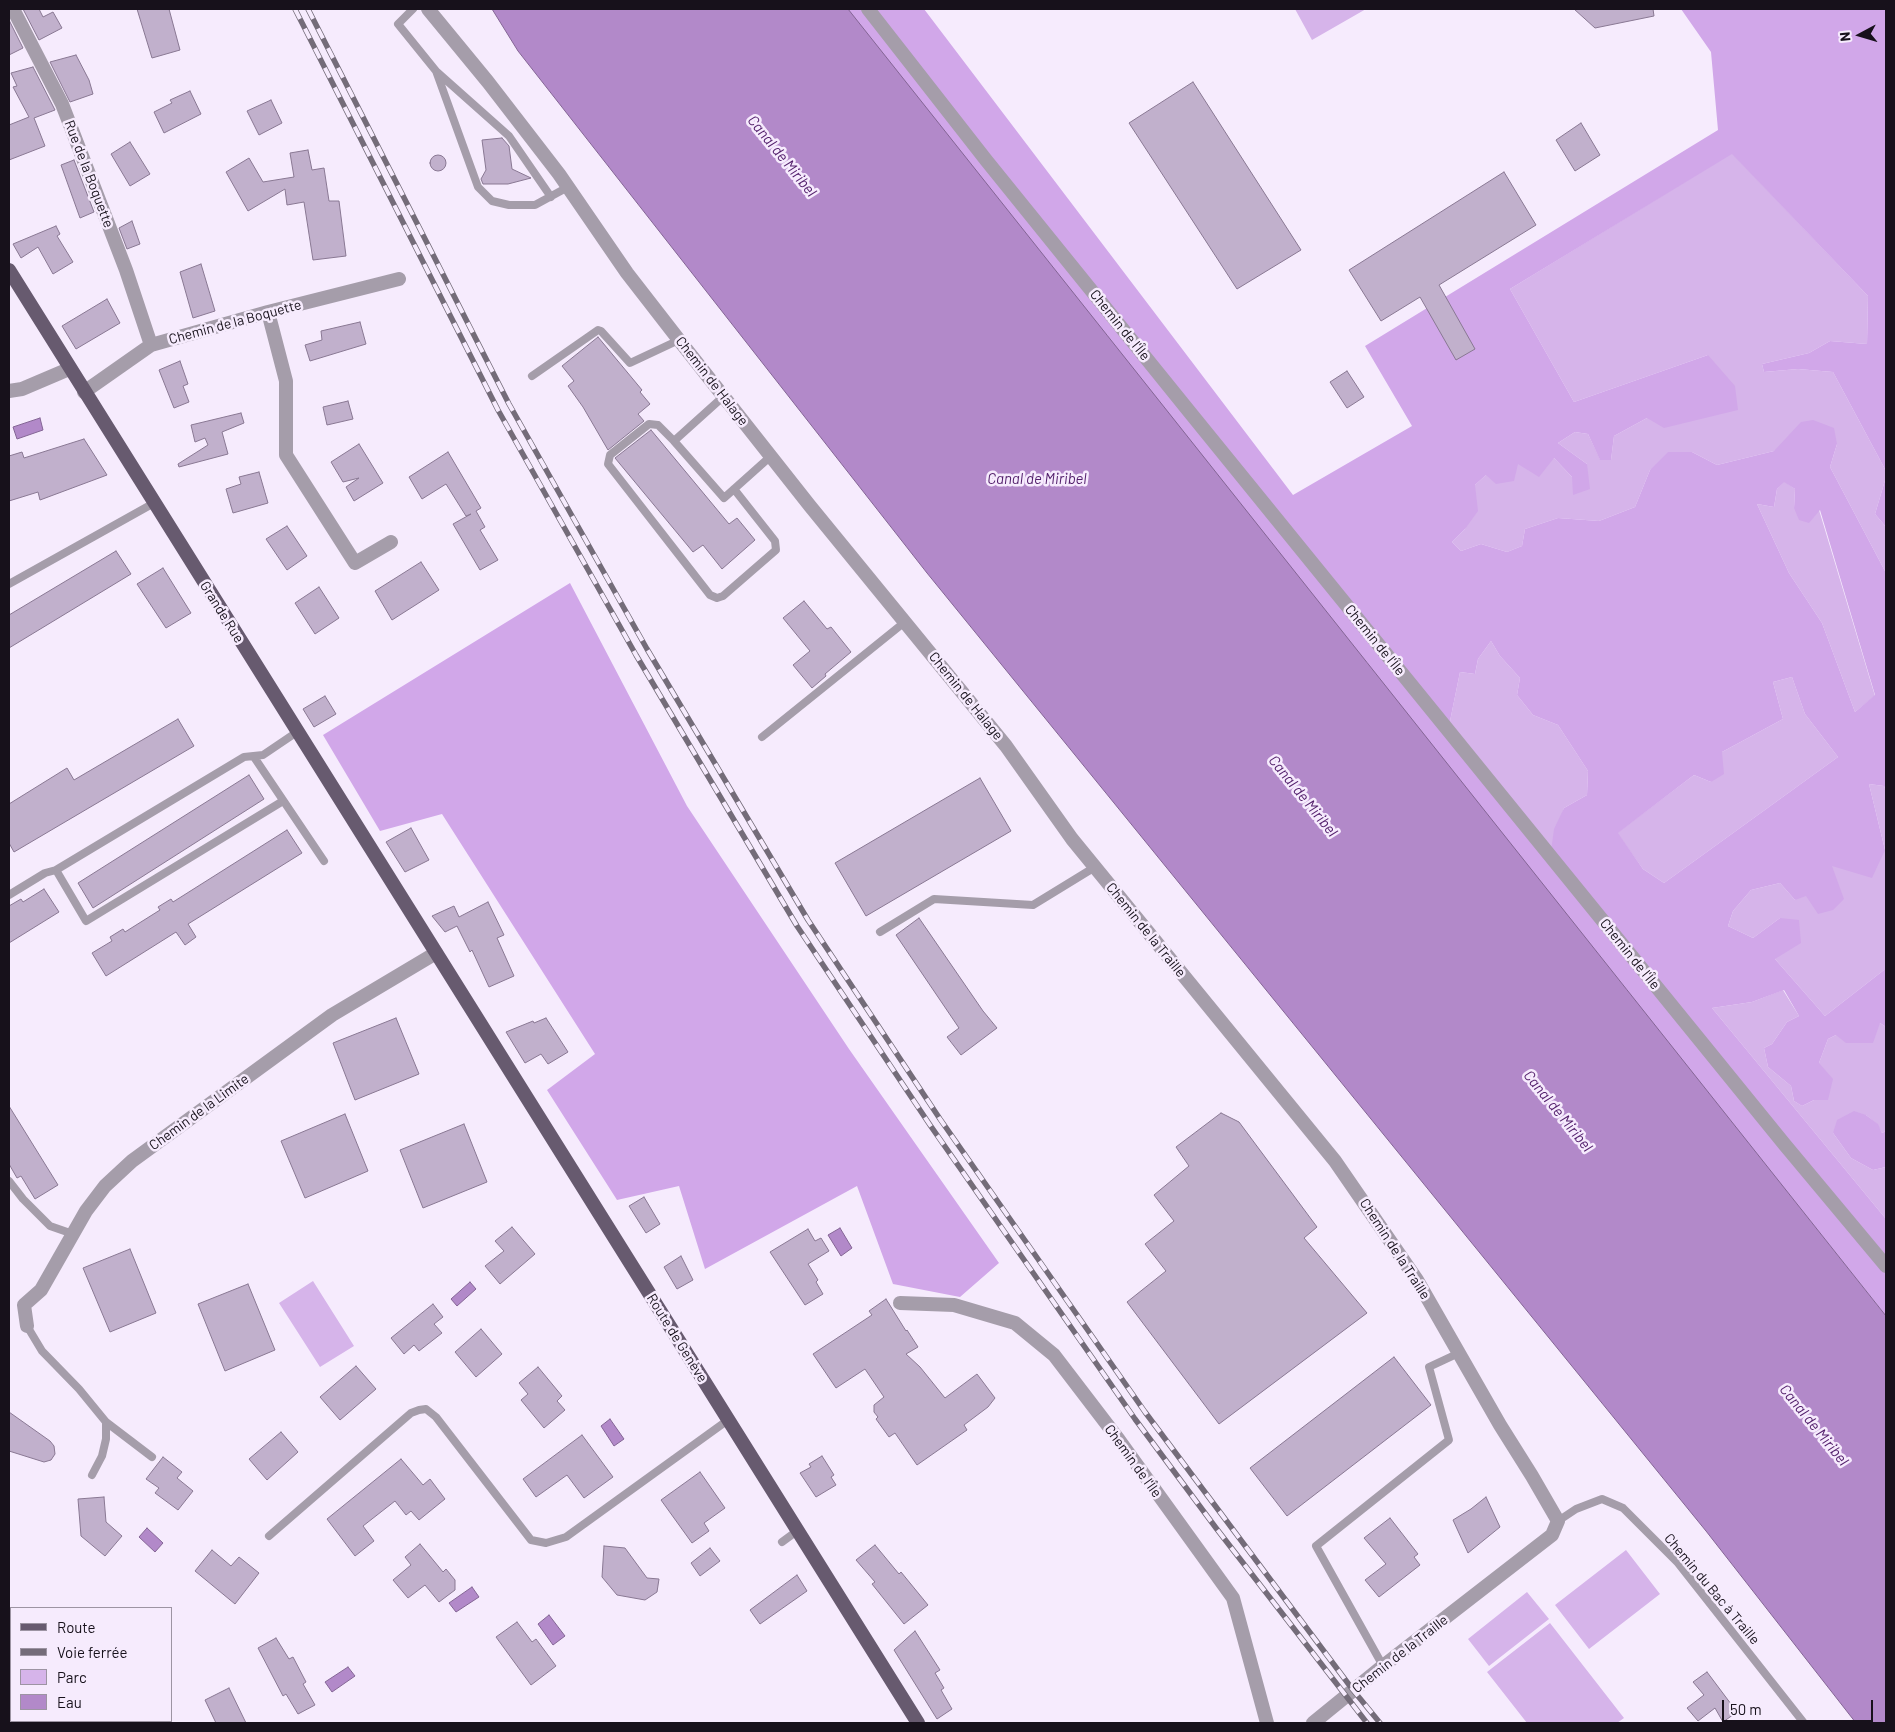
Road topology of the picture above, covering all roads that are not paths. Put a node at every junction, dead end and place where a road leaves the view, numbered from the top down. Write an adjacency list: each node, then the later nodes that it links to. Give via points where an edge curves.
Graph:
1 (12, 9): 12 (street, Rue de la Boquette, via 62,104 126,270)
2 (413, 9): 5 (lane, via 398,24)
3 (428, 9): 6 (street, Chemin de Halage)
4 (868, 9): 38 (street, Chemin de l'Île, via 1157,372)
5 (436, 71): 7 (lane, via 509,136); 7 (lane, via 478,187 492,201 509,206 535,205)
6 (568, 186): 7 (lane); 11 (street, Chemin de Halage, via 627,273)
7 (551, 197)
8 (9, 270): 13 (main road, Grande Rue)
9 (399, 279): 10 (street, Chemin de la Boquette)
10 (268, 312): 12 (street, Chemin de la Boquette); 22 (street, via 286,381 286,455 355,563)
11 (679, 340): 14 (lane, via 630,363 598,330); 17 (street, Chemin de Halage)
12 (151, 346): 16 (street, Chemin de la Boquette)
13 (69, 369): 15 (street); 16 (main road, Grande Rue)
14 (532, 376)
15 (9, 392)
16 (84, 392): 21 (main road, Grande Rue)
17 (724, 396): 18 (lane); 19 (street, Chemin de Halage)
18 (674, 442): 20 (lane, via 724,498); 20 (lane, via 658,425 649,424 610,455 608,464 710,595 717,598 776,550 775,541)
19 (771, 456): 20 (lane); 24 (street, Chemin de Halage)
20 (734, 489)
21 (154, 503): 23 (lane); 25 (main road, Grande Rue)
22 (391, 542)
23 (9, 584)
24 (906, 621): 26 (lane); 27 (street, Chemin de Halage)
25 (298, 732): 28 (lane, via 263,755); 35 (main road, Grande Rue)
26 (762, 737)
27 (1006, 746): 31 (street, Chemin de la Traille)
28 (254, 757): 29 (lane); 32 (lane, via 244,757)
29 (283, 801): 30 (lane); 32 (lane, via 86,921)
30 (324, 861)
31 (1095, 867): 34 (lane, via 1033,905 934,899); 41 (street, Chemin de la Traille, via 1335,1161 1417,1280)
32 (56, 870): 33 (lane, via 44,873)
33 (9, 895)
34 (880, 932)
35 (436, 953): 37 (street, Chemin de la Limite, via 332,1015 132,1161 100,1192); 42 (main road, Route de Genève)
36 (9, 1181): 37 (lane, via 22,1199 50,1226)
37 (73, 1234): 40 (street, Chemin de la Limite, via 41,1290 24,1305)
38 (1886, 1266)
39 (900, 1303): 53 (street, Chemin de l'Île, via 954,1305 1015,1323 1054,1356 1119,1440 1232,1598)
40 (27, 1326): 43 (lane, via 42,1351)
41 (1459, 1352): 46 (street, Chemin de la Traille); 50 (lane, via 1430,1366 1449,1440 1316,1546)
42 (728, 1420): 47 (main road, Route de Genève); 48 (lane, via 566,1537 546,1543 532,1540 436,1417 426,1409 418,1410)
43 (106, 1422): 44 (lane); 45 (lane, via 102,1456)
44 (152, 1457)
45 (92, 1475)
46 (1558, 1521): 50 (street, Chemin de la Traille, via 1552,1536); 54 (lane, Chemin du Bac à Traille, via 1602,1499 1623,1508 1678,1563)
47 (797, 1531): 49 (lane); 52 (main road, Route de Genève)
48 (269, 1536)
49 (782, 1542)
50 (1383, 1666): 51 (street, Chemin de la Traille)
51 (1321, 1721)
52 (918, 1723)
53 (1267, 1723)
54 (1804, 1723)

